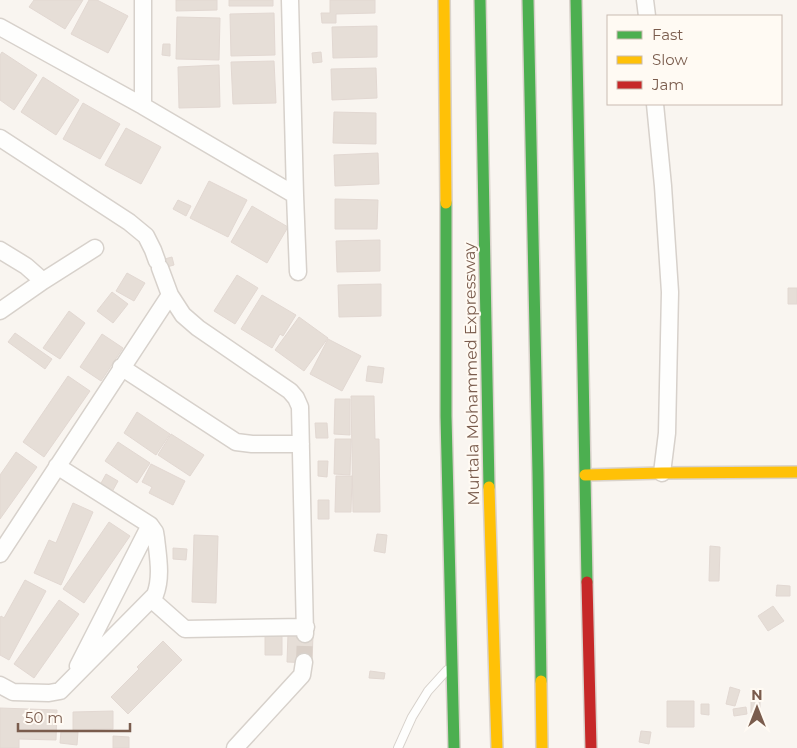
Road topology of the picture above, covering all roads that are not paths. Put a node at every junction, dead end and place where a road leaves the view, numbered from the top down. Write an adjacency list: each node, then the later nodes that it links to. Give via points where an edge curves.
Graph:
1 (142, 0): 11 (street)
2 (290, 0): 13 (street)
3 (444, 0): 30 (main road, via 446,416)
4 (480, 0): 36 (main road, Murtala Mohammed Expressway)
5 (528, 0): 37 (main road)
6 (576, 0): 25 (main road)
7 (645, 0): 8 (street)
8 (647, 15)
9 (0, 26): 11 (street)
10 (655, 105): 24 (street, via 670,292 667,433)
11 (143, 106): 13 (street)
12 (0, 138): 18 (street, via 146,236)
13 (295, 195): 16 (street)
14 (95, 248): 17 (street)
15 (0, 250): 17 (street)
16 (298, 272)
17 (43, 281): 19 (street)
18 (170, 295): 20 (street); 21 (street, via 183,315 198,328 290,391 300,407)
19 (0, 311)
20 (121, 367): 21 (street, via 236,442); 22 (street)
21 (301, 444): 28 (street, via 306,631 185,629)
22 (57, 466): 26 (street); 27 (street)
23 (797, 472): 24 (main road)
24 (662, 473): 25 (main road)
25 (585, 475): 38 (main road)
26 (150, 525): 28 (street, via 156,538 159,580); 31 (street)
27 (0, 554)
28 (151, 599): 31 (street)
29 (304, 662): 33 (street, via 302,675)
30 (453, 663): 34 (lane, via 428,691); 35 (main road)
31 (72, 679): 32 (street, via 60,691 49,693 13,692)
32 (0, 685)
33 (235, 748)
34 (398, 748)
35 (454, 748)
36 (497, 748)
37 (542, 748)
38 (591, 748)

